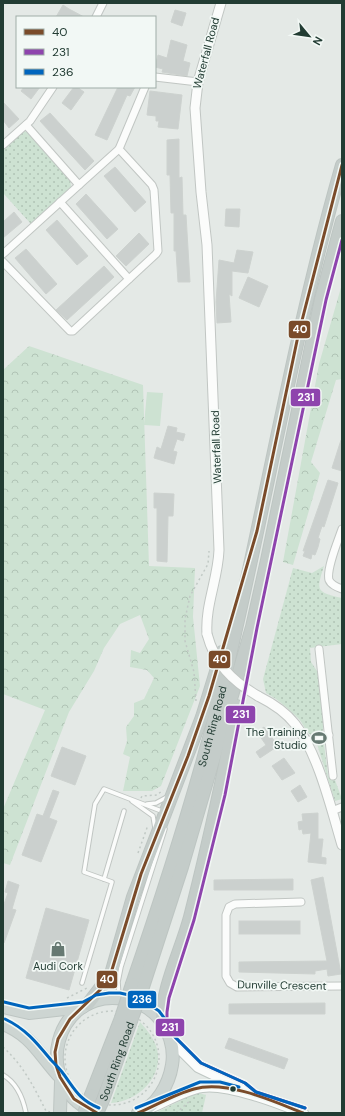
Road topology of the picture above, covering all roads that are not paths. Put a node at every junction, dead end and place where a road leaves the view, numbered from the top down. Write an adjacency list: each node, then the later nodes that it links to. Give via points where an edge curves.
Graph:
1 (103, 3): 3 (street)
2 (220, 3): 5 (street, Waterfall Road)
3 (96, 16)
4 (156, 77): 5 (street)
5 (198, 82): 24 (street, Waterfall Road, bridge, via 195,108 207,245 219,550 218,569 208,610 207,634 213,653 222,668 239,684 288,716)
6 (52, 88): 8 (street)
7 (145, 88): 10 (street)
8 (26, 125): 9 (street); 12 (street)
9 (5, 140)
10 (119, 149): 12 (street); 17 (street, via 154,190 158,251)
11 (342, 165): 19 (highway, South Ring Road, via 302,320)
12 (79, 185): 13 (street)
13 (60, 202): 15 (street); 17 (street)
14 (342, 221): 21 (highway, South Ring Road, via 321,299)
15 (3, 254)
16 (3, 262): 17 (street, via 70,331)
17 (129, 279)
18 (342, 529): 20 (street, via 329,571 329,580 334,586)
19 (253, 547): 26 (highway, via 202,717); 39 (highway, South Ring Road, via 234,639 205,751)
20 (342, 589)
21 (252, 627): 39 (highway, South Ring Road, via 185,859); 43 (highway, via 220,794 189,919 164,997)
22 (319, 648): 23 (street)
23 (329, 735): 24 (street); 25 (street)
24 (307, 741): 31 (street, Waterfall Road)
25 (333, 776)
26 (172, 793): 28 (lane, via 164,800); 32 (highway)
27 (129, 800): 28 (lane); 33 (lane, via 153,816); 35 (lane, via 104,789 95,804 84,872)
28 (146, 804): 32 (lane)
29 (342, 808): 31 (street)
30 (124, 811): 35 (lane)
31 (332, 811): 34 (street, Waterfall Road)
32 (165, 812): 33 (highway); 40 (lane, via 166,828 121,967 118,982)
33 (156, 835): 41 (highway, via 133,897 111,974)
34 (342, 844)
35 (104, 879): 37 (lane, via 112,882)
36 (301, 902): 38 (street, Dunville Crescent, via 235,904 229,907 226,915 226,976 230,983 237,987)
37 (82, 983)
38 (342, 986)
39 (137, 987): 49 (highway, South Ring Road, bridge)
40 (119, 998): 41 (main road, via 98,1000); 43 (main road, via 142,1005)
41 (86, 1005): 42 (main road, via 29,1014); 47 (main road, via 72,1016 59,1036 56,1056)
42 (3, 1007)
43 (162, 1022): 45 (main road)
44 (6, 1026): 47 (main road, via 31,1041)
45 (171, 1040): 48 (main road, via 198,1067 243,1088); 50 (main road, via 173,1057 170,1074 163,1090)
46 (3, 1075): 51 (lane, via 16,1087)
47 (60, 1078): 52 (main road); 54 (main road, via 66,1090 79,1104)
48 (254, 1096): 50 (main road, via 220,1087 207,1087); 55 (main road)
49 (97, 1098): 53 (highway, South Ring Road, bridge); 54 (highway, South Ring Road, bridge)
50 (143, 1111)
51 (26, 1113)
52 (60, 1113)
53 (84, 1113)
54 (98, 1113)
55 (303, 1113)

